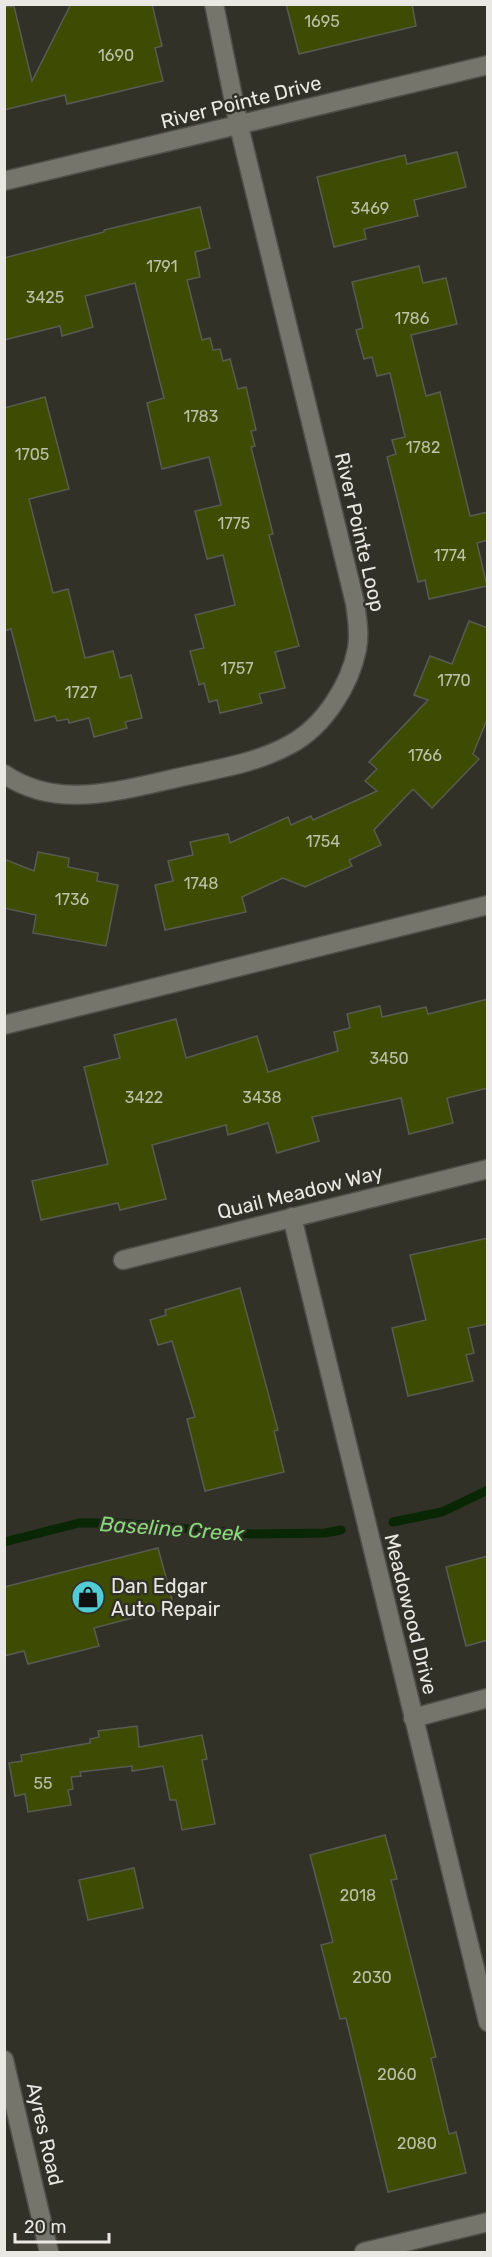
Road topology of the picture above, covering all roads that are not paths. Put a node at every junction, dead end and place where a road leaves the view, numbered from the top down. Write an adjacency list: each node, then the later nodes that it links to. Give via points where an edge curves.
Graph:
1 (214, 4): 3 (street, River Pointe Loop)
2 (488, 65): 3 (street, River Pointe Drive)
3 (239, 126): 4 (street, River Pointe Drive); 5 (street, River Pointe Loop, via 355,603 357,649 348,680 321,718 292,744 244,762 100,795 55,794)
4 (4, 182)
5 (4, 774)
6 (488, 905): 7 (street)
7 (4, 1025)
8 (488, 1169): 9 (street, Quail Meadow Way)
9 (292, 1217): 10 (street, Quail Meadow Way); 12 (street, Meadowood Drive)
10 (123, 1260)
11 (488, 1698): 12 (street)
12 (413, 1718): 13 (street, Meadowood Drive)
13 (488, 2022)
14 (4, 2060): 16 (street, Ayres Road)
15 (488, 2222): 17 (street)
16 (49, 2253)
17 (364, 2253)

